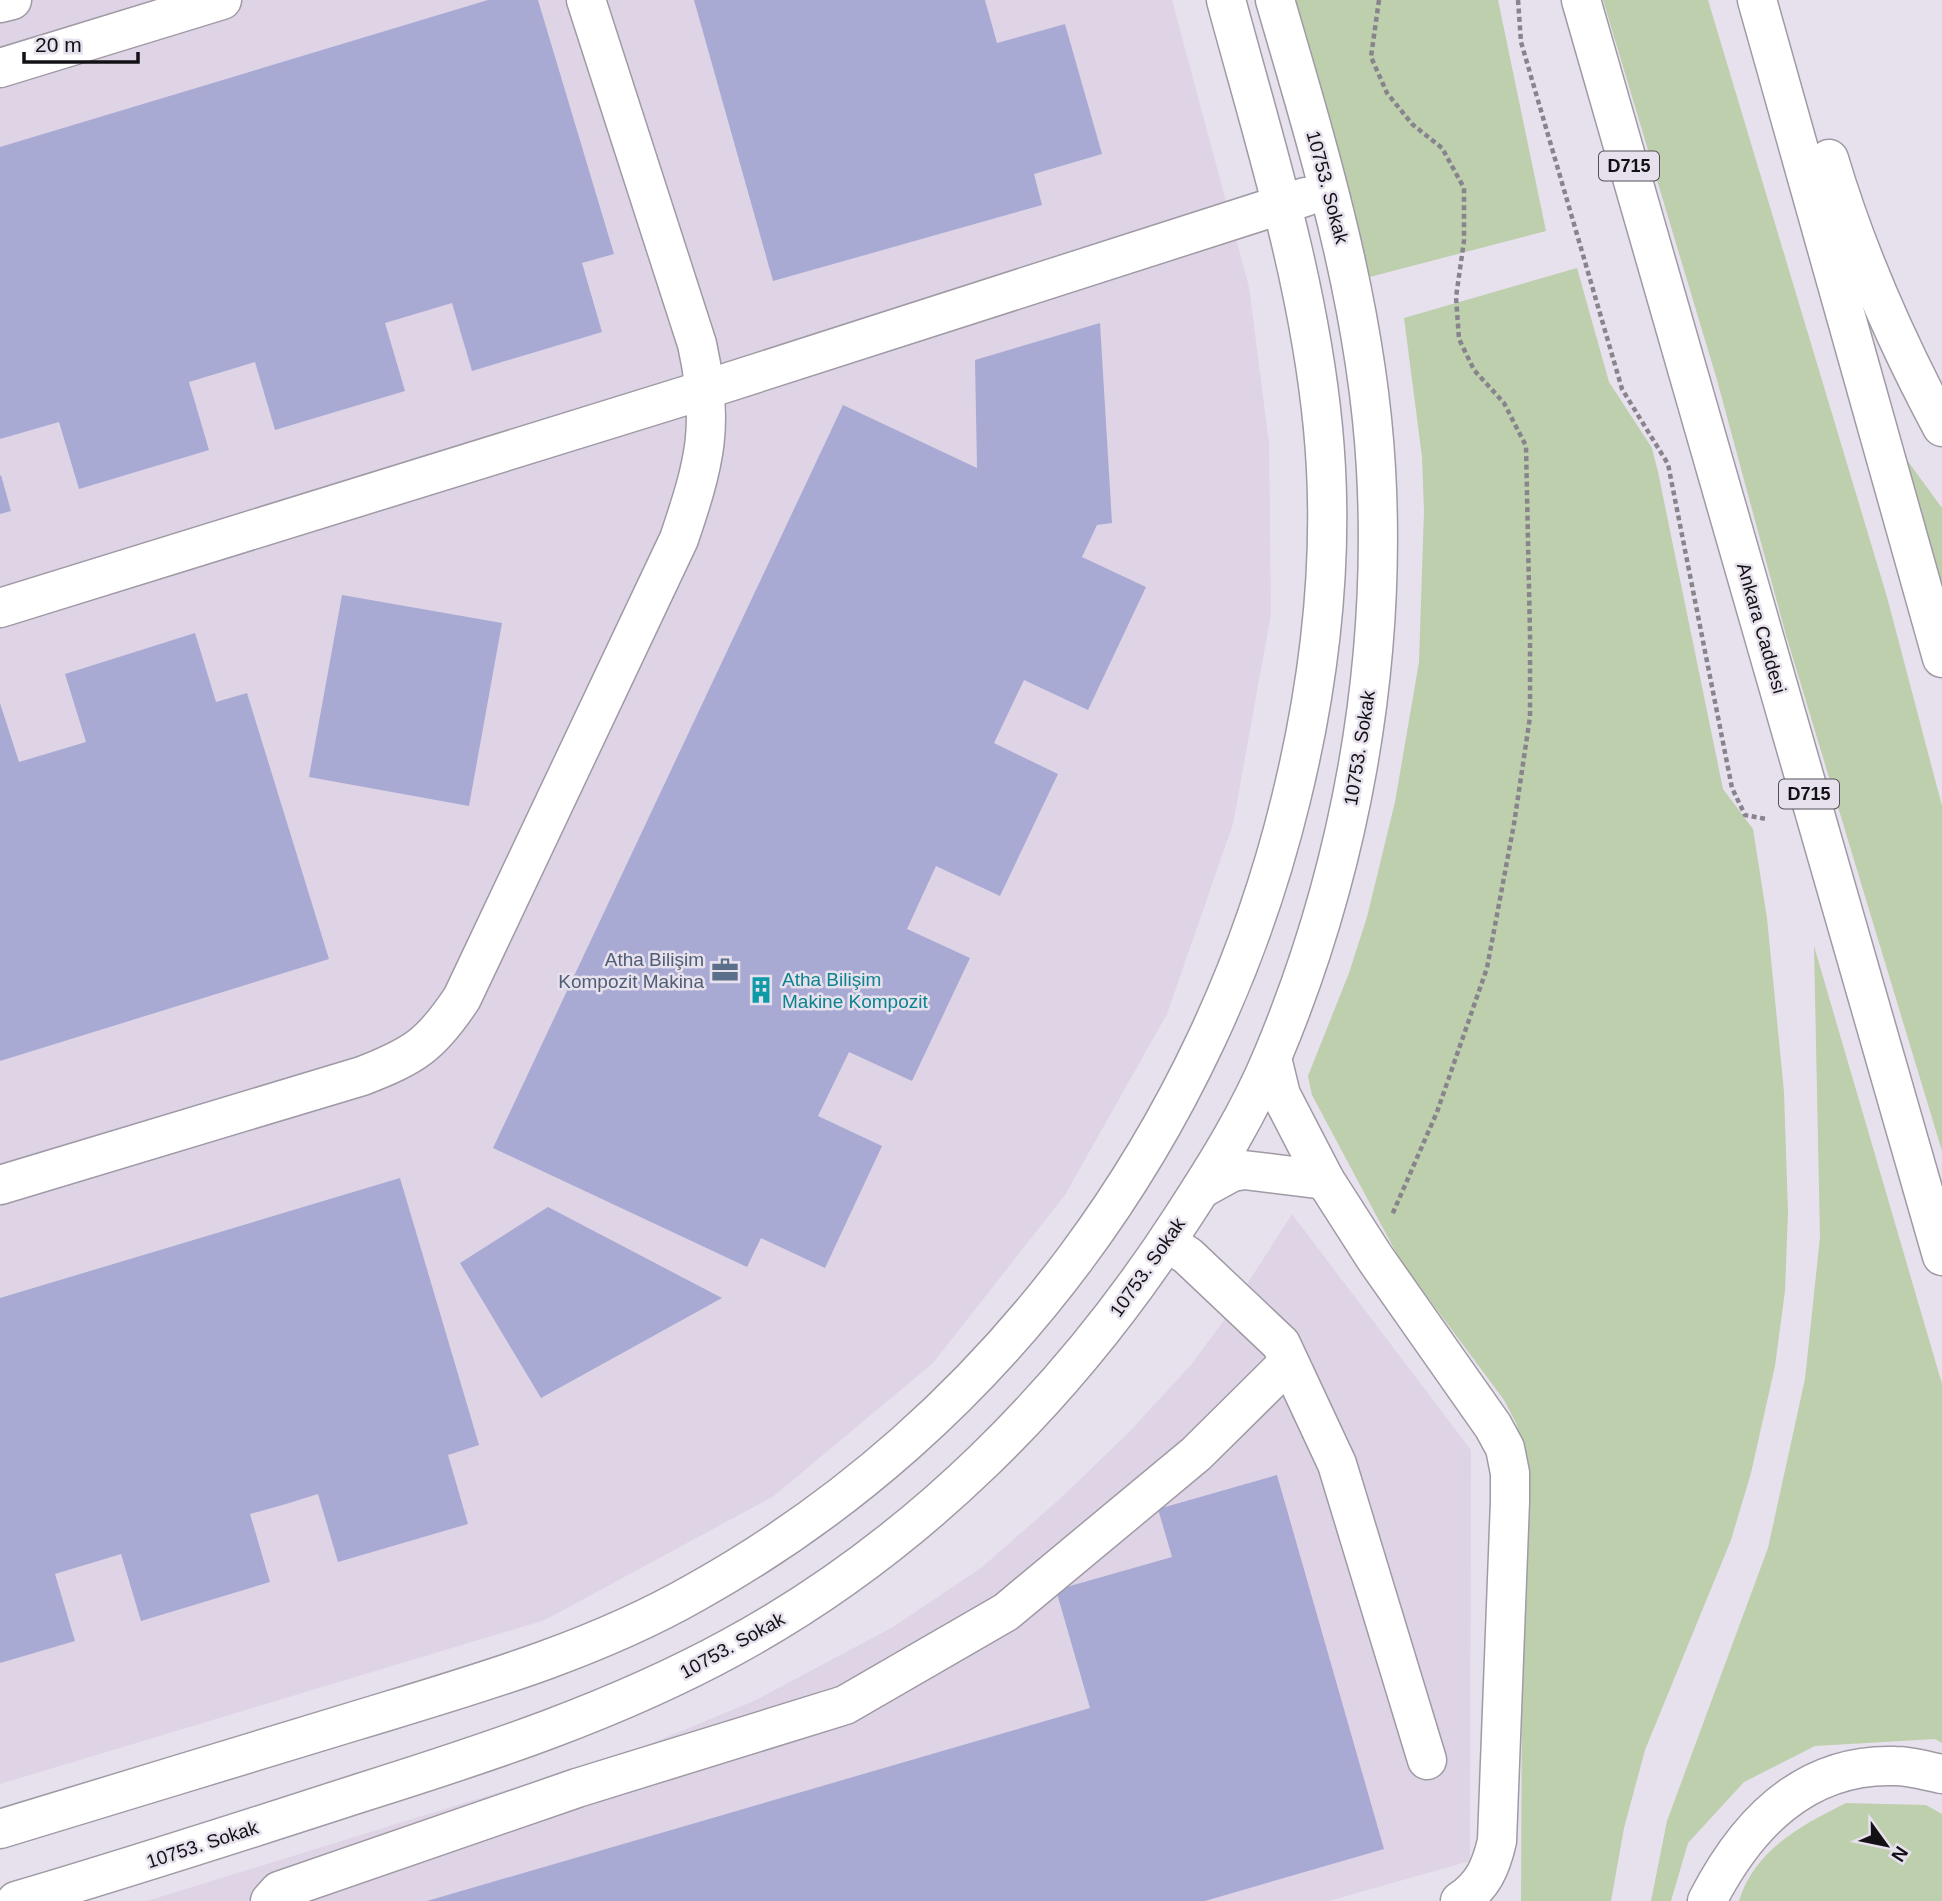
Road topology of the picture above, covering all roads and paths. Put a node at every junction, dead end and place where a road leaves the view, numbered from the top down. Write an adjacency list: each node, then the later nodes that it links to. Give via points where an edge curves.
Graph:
1 (12, 0): 11 (main road)
2 (222, 0): 12 (main road)
3 (586, 0): 15 (main road, via 697,344)
4 (1226, 0): 14 (main road)
5 (1275, 0): 13 (main road, 10753. Sokak)
6 (1379, 0): 26 (path, via 1371,57 1387,93 1412,124 1442,148 1464,188 1464,242 1456,297 1459,339 1474,370 1504,403 1526,446 1530,717 1487,968 1437,1112)
7 (1518, 0): 19 (path, via 1521,41 1622,389 1668,464 1732,788 1745,815)
8 (1581, 0): 25 (main road, Ankara Caddesi / D715)
9 (1758, 0): 18 (main road)
10 (1767, 0): 16 (main road, via 1805,87 1864,265)
11 (0, 4)
12 (0, 68)
13 (1330, 188): 14 (main road); 20 (main road, 10753. Sokak, via 1356,306 1371,410 1379,543 1377,607 1350,811 1314,944)
14 (1282, 204): 15 (main road); 30 (main road, via 1314,352 1323,432 1326,572 1311,710 1276,861 1219,1016 1191,1075 1112,1209 1065,1272 1006,1342 890,1457 772,1545 692,1595 550,1659)
15 (707, 389): 17 (main road); 22 (main road, via 708,434 698,484 679,539 462,998 440,1031 407,1059 362,1076)
16 (1942, 427)
17 (0, 608)
18 (1942, 658)
19 (1766, 818)
20 (1272, 1058): 21 (main road, via 1281,1095); 23 (main road, 10753. Sokak)
21 (1325, 1180): 23 (main road, via 1244,1170); 26 (main road)
22 (0, 1185)
23 (1201, 1189): 24 (main road, 10753. Sokak)
24 (1167, 1242): 27 (main road, via 1188,1256 1281,1344); 31 (main road, 10753. Sokak, via 1097,1337 995,1450 945,1497 843,1577 737,1644 619,1702 487,1753)
25 (1942, 1256)
26 (1376, 1258): 33 (main road, via 1493,1426 1505,1448 1510,1473 1497,1841 1490,1868 1475,1892)
27 (1289, 1362): 28 (main road, via 1337,1464); 32 (main road, via 1196,1454 1006,1612 845,1705 564,1792 279,1891)
28 (1427, 1760)
29 (1942, 1774): 34 (main road, via 1895,1766 1837,1772 1792,1793 1757,1826 1720,1875)
30 (0, 1829)
31 (16, 1901)
32 (270, 1901)
33 (1460, 1901)
34 (1707, 1901)

